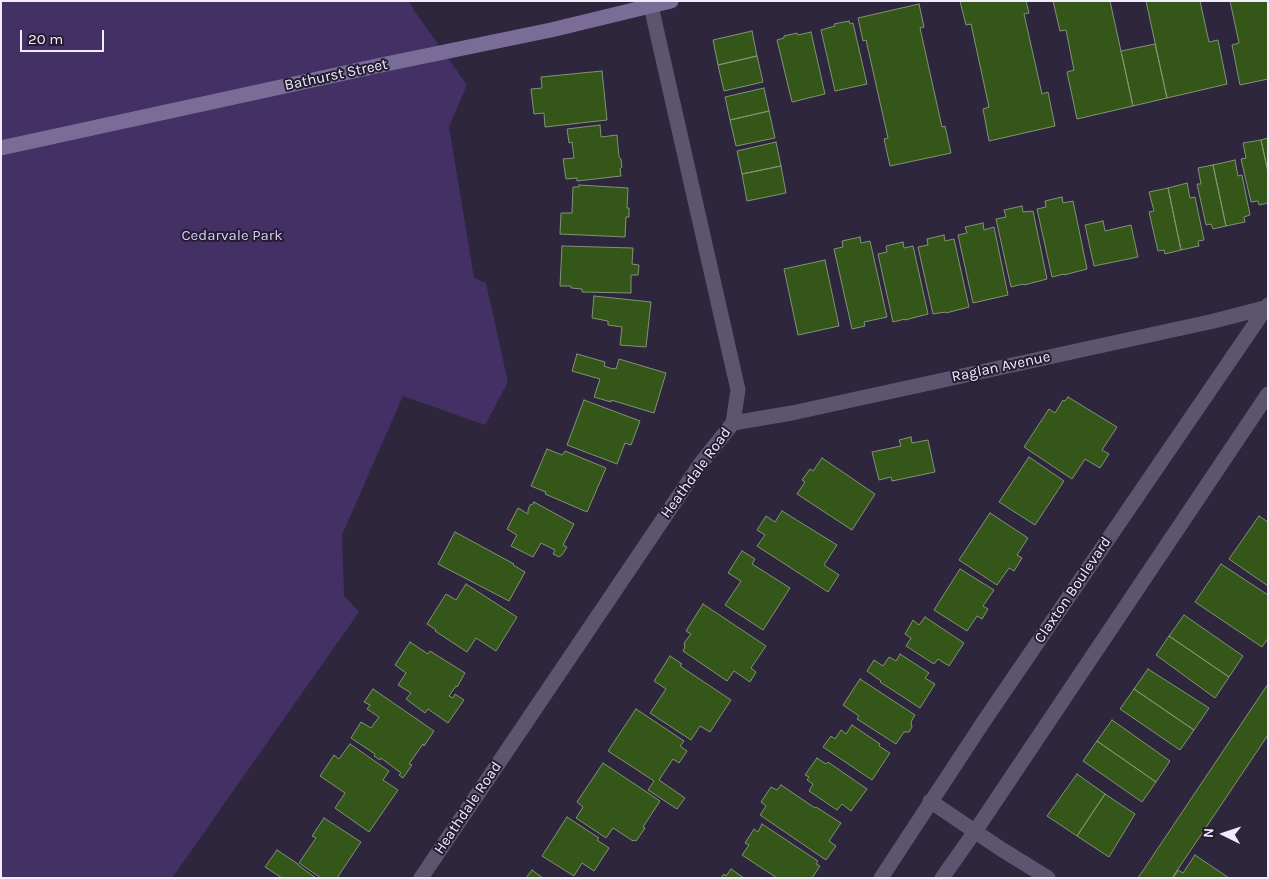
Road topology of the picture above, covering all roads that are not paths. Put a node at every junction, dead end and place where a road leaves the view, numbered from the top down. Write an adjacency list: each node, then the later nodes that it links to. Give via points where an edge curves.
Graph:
1 (671, 1): 2 (main road, Bathurst Street)
2 (651, 6): 3 (main road, Bathurst Street); 6 (street, Heathdale Road, via 738,390)
3 (1, 148)
4 (1267, 306): 6 (street, Raglan Avenue, via 1214,321 802,411); 7 (street, Claxton Boulevard)
5 (1268, 394): 8 (street)
6 (733, 423): 9 (street, Heathdale Road, via 701,463)
7 (930, 801): 8 (street); 10 (street, Claxton Boulevard)
8 (976, 830): 11 (street); 12 (street)
9 (421, 878)
10 (881, 878)
11 (942, 878)
12 (1048, 878)

